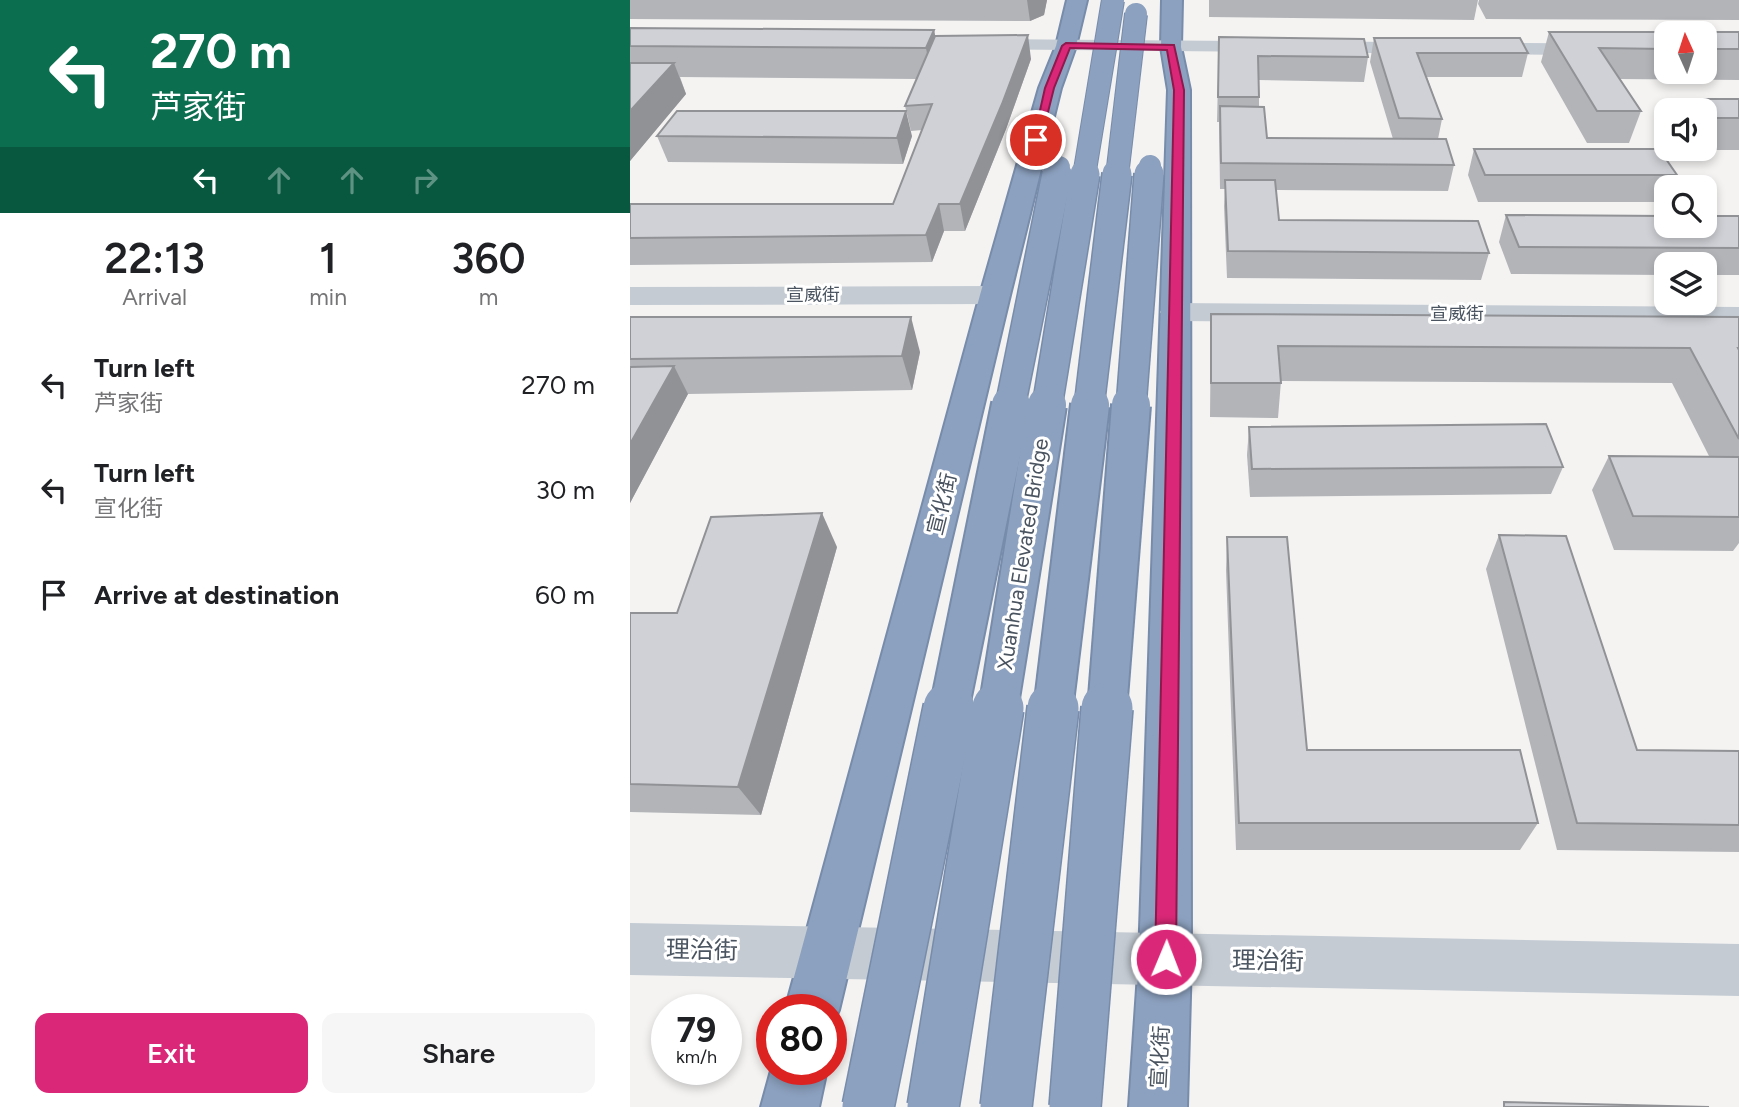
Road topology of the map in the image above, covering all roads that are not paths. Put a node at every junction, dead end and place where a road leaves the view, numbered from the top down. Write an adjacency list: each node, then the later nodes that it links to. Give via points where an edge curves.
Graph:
1 (1077, 0): 6 (highway, 宣化街)
2 (1113, 0): 25 (highway, Xuanhua Elevated Bridge, bridge)
3 (1138, 0): 26 (highway, Xuanhua Elevated Bridge, bridge)
4 (1172, 0): 7 (highway, 宣化街)
5 (957, 45): 6 (street)
6 (1066, 46): 7 (street); 9 (highway, via 1069,89); 13 (highway, 宣化街, via 1050,88)
7 (1171, 47): 8 (street); 10 (highway); 15 (highway, 宣化街, via 1179,90)
8 (1654, 50)
9 (1065, 115)
10 (1156, 116)
11 (1060, 154): 24 (highway, bridge)
12 (1152, 154): 27 (highway, bridge)
13 (995, 295): 14 (street, 宣威街); 18 (highway, 宣化街)
14 (630, 296)
15 (1175, 312): 16 (street, 宣威街); 19 (highway, 宣化街)
16 (1739, 316)
17 (630, 949): 18 (street, 理治街)
18 (826, 953): 19 (street, 理治街); 21 (highway, 宣化街)
19 (1166, 959): 20 (street, 理治街); 28 (highway, 宣化街)
20 (1739, 970)
21 (817, 994)
22 (795, 1085): 23 (highway)
23 (790, 1107)
24 (869, 1107)
25 (933, 1107)
26 (1006, 1107)
27 (1075, 1107)
28 (1157, 1107)

